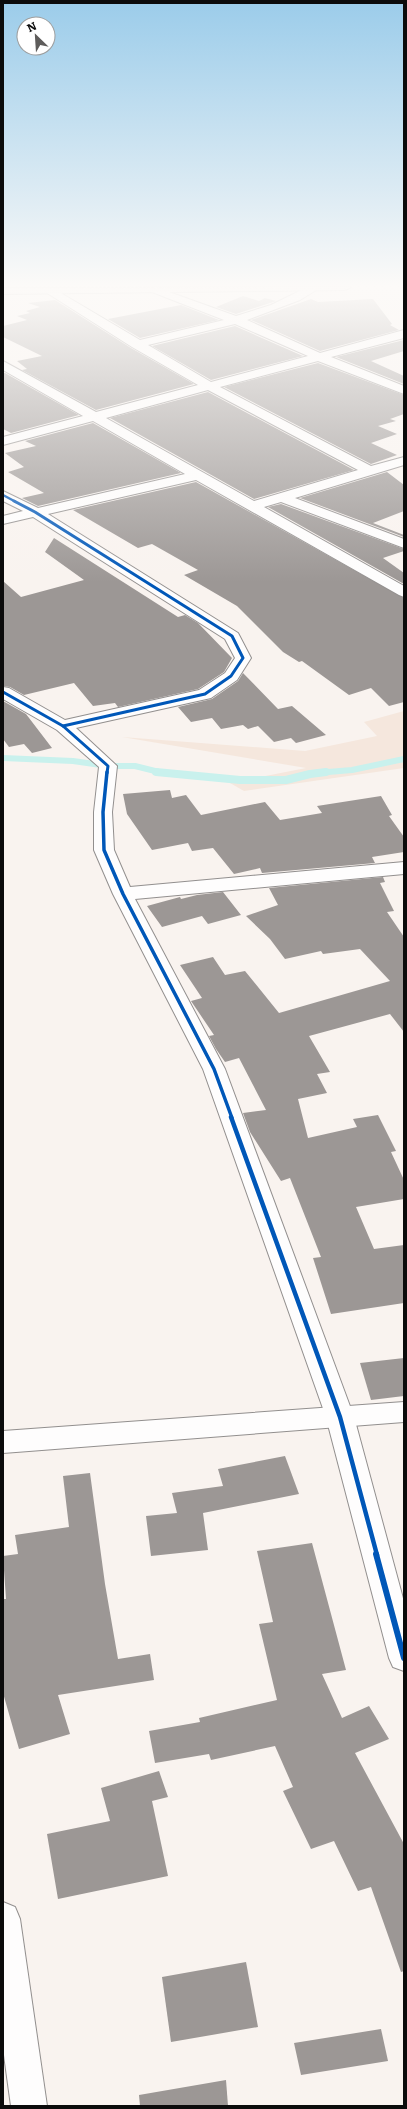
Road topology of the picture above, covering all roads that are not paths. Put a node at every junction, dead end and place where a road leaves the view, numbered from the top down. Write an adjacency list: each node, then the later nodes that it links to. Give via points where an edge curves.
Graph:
1 (40, 385): 5 (street)
2 (392, 385): 4 (street)
3 (209, 386): 5 (street); 8 (street)
4 (404, 390)
5 (96, 416): 6 (street); 9 (street)
6 (3, 441)
7 (404, 461): 8 (street)
8 (370, 471): 11 (street)
9 (199, 474): 12 (street); 13 (street)
10 (3, 495): 13 (street)
11 (281, 497): 12 (street); 15 (street)
12 (252, 506): 16 (street)
13 (35, 512): 14 (street); 18 (street, via 232,636 243,658 231,676 205,694)
14 (3, 520)
15 (404, 544)
16 (404, 592)
17 (3, 692): 18 (street)
18 (63, 726): 20 (street, via 108,766 103,812 104,850)
19 (403, 870): 20 (street)
20 (123, 894): 22 (street, via 214,1068)
21 (404, 1412): 22 (street)
22 (340, 1417): 23 (street); 24 (street)
23 (3, 1442)
24 (404, 1658)
25 (3, 1919): 26 (street)
26 (29, 2106)

